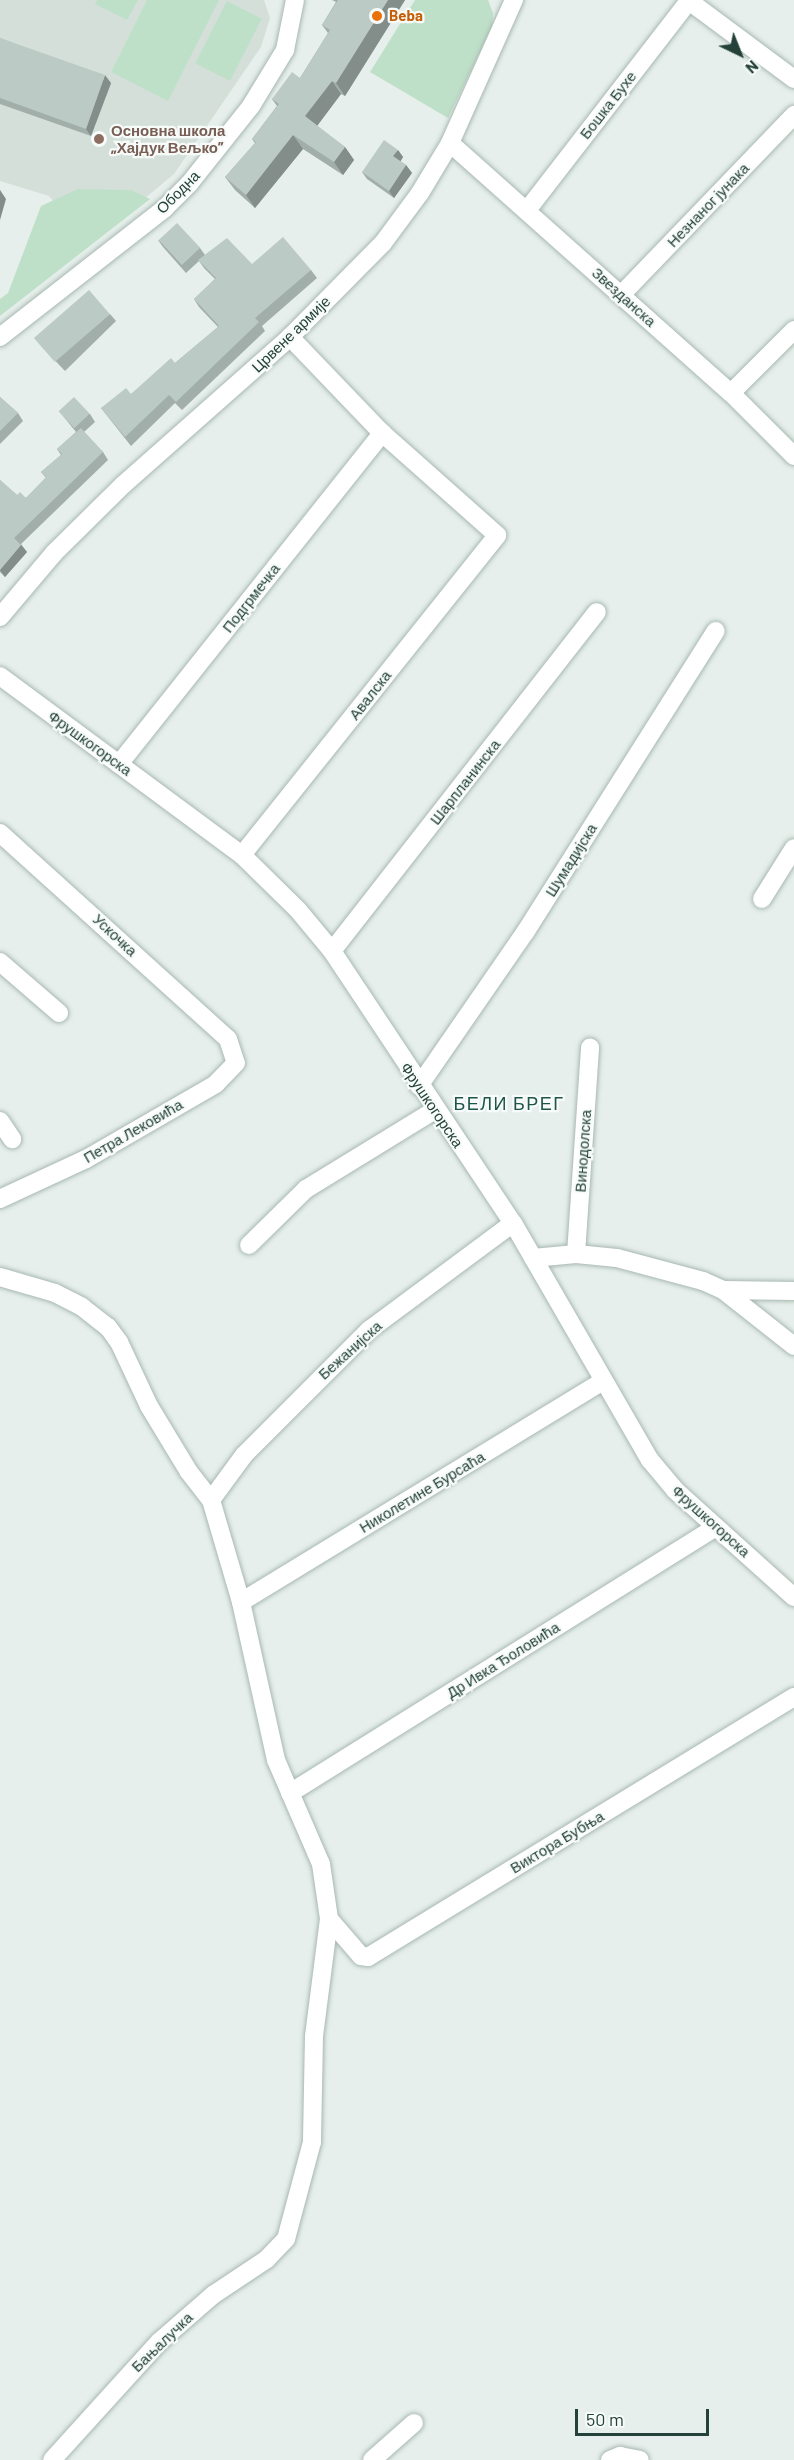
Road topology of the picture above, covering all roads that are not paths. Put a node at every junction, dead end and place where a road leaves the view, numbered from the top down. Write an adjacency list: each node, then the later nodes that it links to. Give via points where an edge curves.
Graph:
1 (295, 0): 10 (street, Ободна, via 285,50 251,106 189,184 165,208)
2 (514, 0): 6 (street, Црвене армије)
3 (689, 1): 4 (street); 7 (street, Бошка Бухе)
4 (794, 80)
5 (794, 115): 8 (street, Незнаног јунака)
6 (450, 143): 7 (street, Звезданска); 11 (street, Црвене армије, via 383,243)
7 (528, 209): 8 (street, Звезданска)
8 (621, 295): 12 (street, Звезданска)
9 (794, 330): 12 (street)
10 (0, 337)
11 (290, 337): 13 (street); 16 (street, Црвене армије, via 124,484 54,553)
12 (731, 393): 14 (street, Звезданска)
13 (382, 433): 19 (street, Подгрмечка); 22 (street, Авалска, via 497,535)
14 (794, 456)
15 (597, 612): 24 (street, Шарпланинска)
16 (0, 617)
17 (716, 631): 29 (street, Шумадијска, via 526,931)
18 (0, 676): 19 (street, Фрушкогорска)
19 (119, 764): 22 (street, Фрушкогорска)
20 (0, 833): 27 (street, Ускочка)
21 (794, 848): 23 (street)
22 (242, 855): 24 (street, Фрушкогорска, via 290,901)
23 (762, 899)
24 (332, 951): 29 (street, Фрушкогорска)
25 (0, 962): 26 (street)
26 (58, 1013)
27 (228, 1040): 33 (street, Петра Лековића, via 236,1063 216,1084 86,1159)
28 (590, 1047): 36 (street, Винодолска)
29 (419, 1086): 30 (street, Фрушкогорска)
30 (435, 1110): 34 (street, Фрушкогорска); 35 (street, via 306,1189)
31 (0, 1121): 32 (street)
32 (12, 1139)
33 (0, 1199)
34 (513, 1224): 37 (street, Фрушкогорска); 43 (street, Бежанијска, via 369,1330 244,1455)
35 (249, 1245)
36 (576, 1254): 37 (street); 39 (street, via 663,1268)
37 (533, 1258): 42 (street, Фрушкогорска)
38 (0, 1277): 43 (street, via 55,1293 108,1327 149,1406)
39 (723, 1290): 40 (street); 41 (street)
40 (794, 1291)
41 (794, 1346)
42 (602, 1382): 44 (street, Фрушкогорска, via 650,1460 675,1490); 46 (street, Николетине Бурсаћа)
43 (211, 1500): 46 (street)
44 (716, 1527): 45 (street, Фрушкогорска); 48 (street, Др Ивка Ђоловића)
45 (794, 1597)
46 (241, 1602): 48 (street, via 276,1760)
47 (794, 1697): 49 (street, Виктора Бубња, via 368,1957 361,1956)
48 (290, 1793): 49 (street, via 315,1844)
49 (329, 1919): 51 (street, Бањалучка, via 314,2036 312,2142 286,2238 267,2259 213,2295 159,2342)
50 (414, 2423): 52 (street)
51 (52, 2460)
52 (372, 2460)
53 (610, 2460): 54 (street, via 620,2456)
54 (640, 2460)

